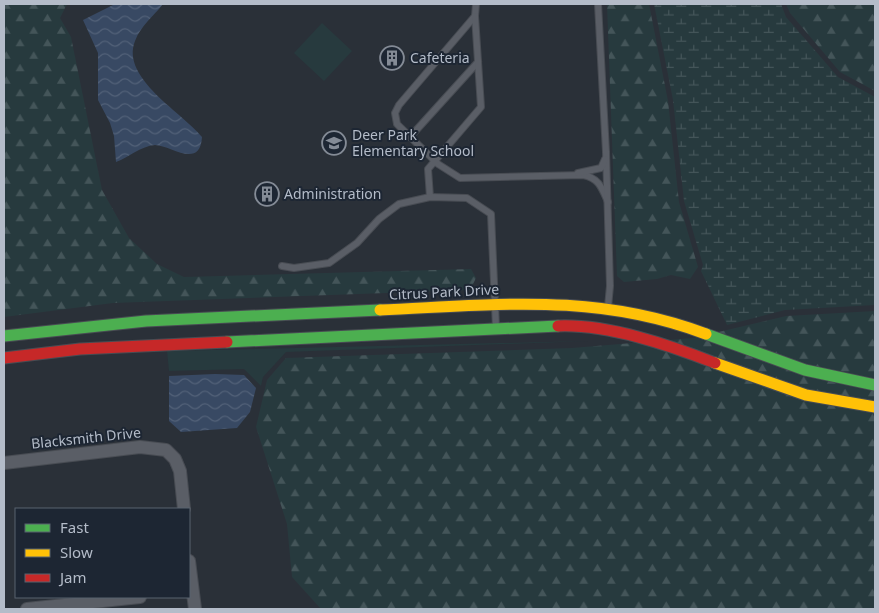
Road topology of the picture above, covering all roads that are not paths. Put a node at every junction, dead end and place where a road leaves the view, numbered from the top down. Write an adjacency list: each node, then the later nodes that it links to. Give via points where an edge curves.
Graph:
1 (476, 4): 3 (lane)
2 (598, 4): 6 (lane)
3 (475, 16): 4 (lane); 5 (lane, via 399,105 395,113 398,124)
4 (478, 62): 5 (lane); 7 (lane, via 481,107)
5 (410, 137): 7 (lane)
6 (606, 157): 8 (lane, via 602,168); 10 (lane)
7 (434, 160): 8 (lane, via 460,178); 9 (lane, via 428,169)
8 (562, 176): 10 (lane, via 591,177 600,183)
9 (430, 197): 11 (lane, via 398,204 357,243 329,263 294,268); 12 (lane, via 466,198 491,214)
10 (608, 202): 13 (lane)
11 (282, 266)
12 (495, 305): 13 (street, Citrus Park Drive); 14 (lane); 15 (street, Citrus Park Drive, via 106,324)
13 (608, 308): 17 (street, Citrus Park Drive, via 690,328 773,361 836,379)
14 (496, 328): 16 (street, via 80,349); 18 (street, via 563,326 603,330 680,349 806,395)
15 (4, 336)
16 (4, 358)
17 (875, 385)
18 (875, 407)
19 (4, 463): 20 (street, Blacksmith Drive, via 130,448 166,450 180,471)
20 (184, 508)
21 (190, 592): 24 (street)
22 (131, 598): 23 (street)
23 (27, 609)
24 (195, 609)

